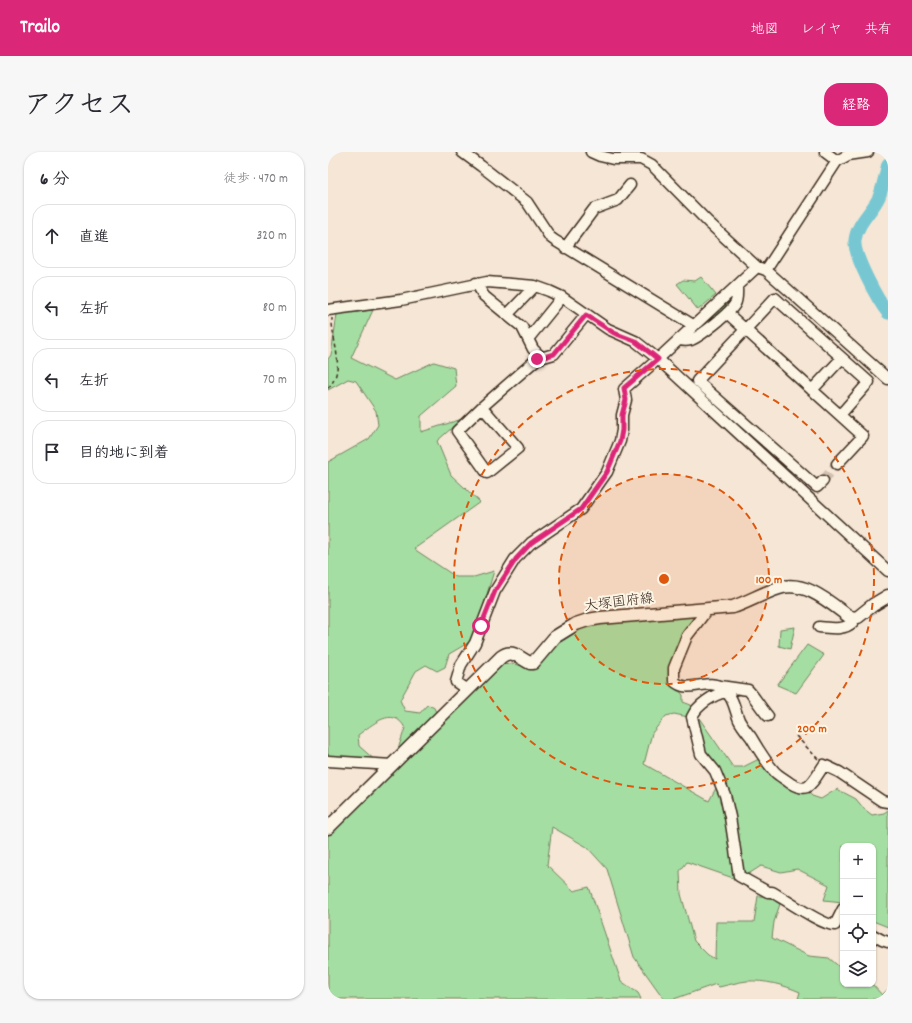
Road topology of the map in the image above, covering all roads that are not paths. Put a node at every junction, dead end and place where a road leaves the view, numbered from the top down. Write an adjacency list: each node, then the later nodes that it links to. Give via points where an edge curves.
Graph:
1 (462, 152): 7 (street, via 527,202 550,237)
2 (591, 152): 8 (street, via 613,159 640,159 652,165 708,222)
3 (825, 152): 5 (street)
4 (868, 152): 5 (street, via 848,155)
5 (837, 161): 8 (street)
6 (630, 185): 7 (street, via 618,200 594,209)
7 (565, 248): 17 (street)
8 (761, 268): 11 (street); 24 (street)
9 (476, 283): 10 (street); 13 (street, via 401,300); 15 (street, via 484,296)
10 (535, 286): 12 (street); 15 (street)
11 (737, 286): 14 (street, via 737,302); 17 (street)
12 (562, 297): 16 (street); 19 (street)
13 (330, 310)
14 (727, 313): 18 (street); 20 (street, via 691,340)
15 (507, 315): 19 (street, via 522,327)
16 (586, 315): 21 (street, via 554,354); 23 (street, via 614,333 635,341)
17 (693, 325): 20 (street)
18 (745, 330): 22 (street, via 775,298); 25 (street); 29 (street, via 697,381 817,487)
19 (528, 339): 21 (street, via 533,349)
20 (679, 339): 23 (street)
21 (542, 357): 26 (street)
22 (842, 358): 25 (street); 27 (street, via 869,382)
23 (658, 359): 30 (street); 36 (street, via 624,388 626,400 620,441 607,472 581,509 531,543 501,580 475,643 461,665 456,682)
24 (888, 379)
25 (812, 390): 27 (street)
26 (482, 407): 26 (street, via 456,431 487,473 518,448)
27 (840, 415): 28 (street, via 863,436)
28 (838, 464)
29 (823, 481)
30 (886, 564)
31 (888, 596): 33 (main road)
32 (708, 610): 33 (main road, 大塚国府線, via 733,607 779,588 795,587 815,593); 35 (street, via 687,636 674,668 674,681 678,686 711,685); 36 (main road, 大塚国府線, via 600,618 576,624 556,637 533,663 514,654 505,654)
33 (854, 618): 34 (street, via 846,627)
34 (819, 627)
35 (722, 689): 37 (street, via 748,690); 40 (street, via 732,698 739,719 764,758 776,773 795,786 806,787 824,765); 42 (street, via 699,707 692,717 701,754 715,771 725,795 739,876 832,926)
36 (468, 690): 39 (main road, 大塚国府線)
37 (768, 716)
38 (328, 761): 39 (street)
39 (392, 765): 41 (main road, 大塚国府線)
40 (888, 802)
41 (328, 828)
42 (840, 915)
43 (876, 937): 44 (street)
44 (888, 942)

